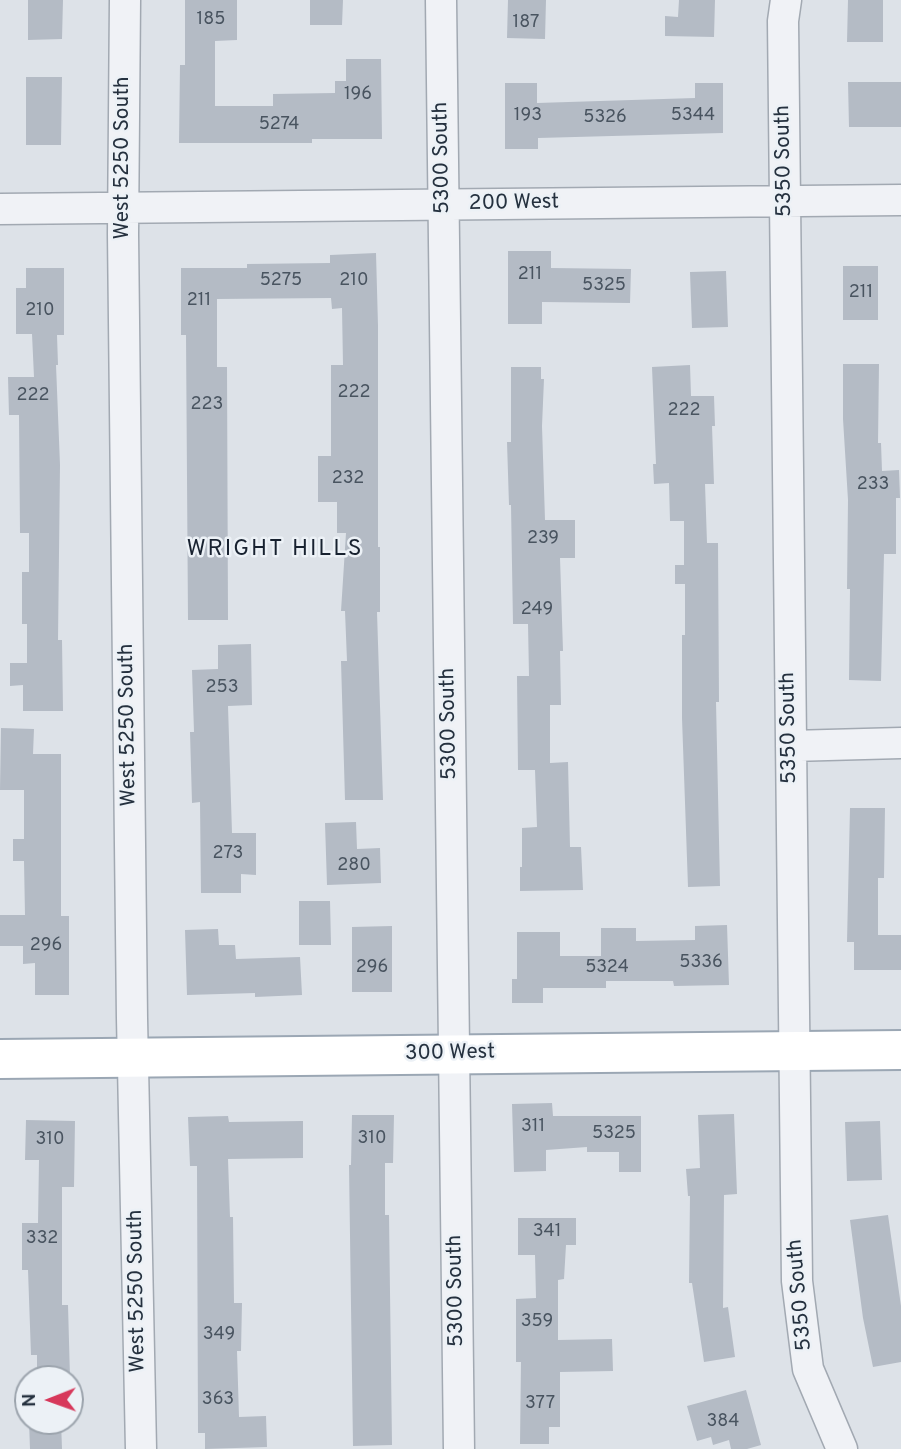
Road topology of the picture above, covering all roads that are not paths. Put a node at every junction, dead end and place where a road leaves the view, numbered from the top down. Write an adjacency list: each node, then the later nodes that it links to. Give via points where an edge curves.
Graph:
1 (125, 0): 7 (street, West 5250 South)
2 (441, 0): 6 (street, 5300 South)
3 (786, 0): 5 (street, 5350 South)
4 (901, 200): 5 (street, 200 West)
5 (785, 201): 6 (street, 200 West); 10 (street, 5350 South)
6 (443, 205): 7 (street, 200 West); 13 (street, 5300 South)
7 (123, 208): 8 (street, 200 West); 14 (street, West 5250 South)
8 (0, 209)
9 (901, 743): 10 (street)
10 (791, 746): 12 (street, 5350 South)
11 (901, 1050): 12 (main road, 300 West)
12 (794, 1051): 13 (main road, 300 West); 18 (street, 5350 South, via 797,1281 808,1369)
13 (454, 1055): 14 (main road, 300 West); 17 (street, 5300 South)
14 (133, 1058): 15 (main road, 300 West); 16 (street, West 5250 South)
15 (0, 1059)
16 (141, 1449)
17 (459, 1449)
18 (842, 1449)

